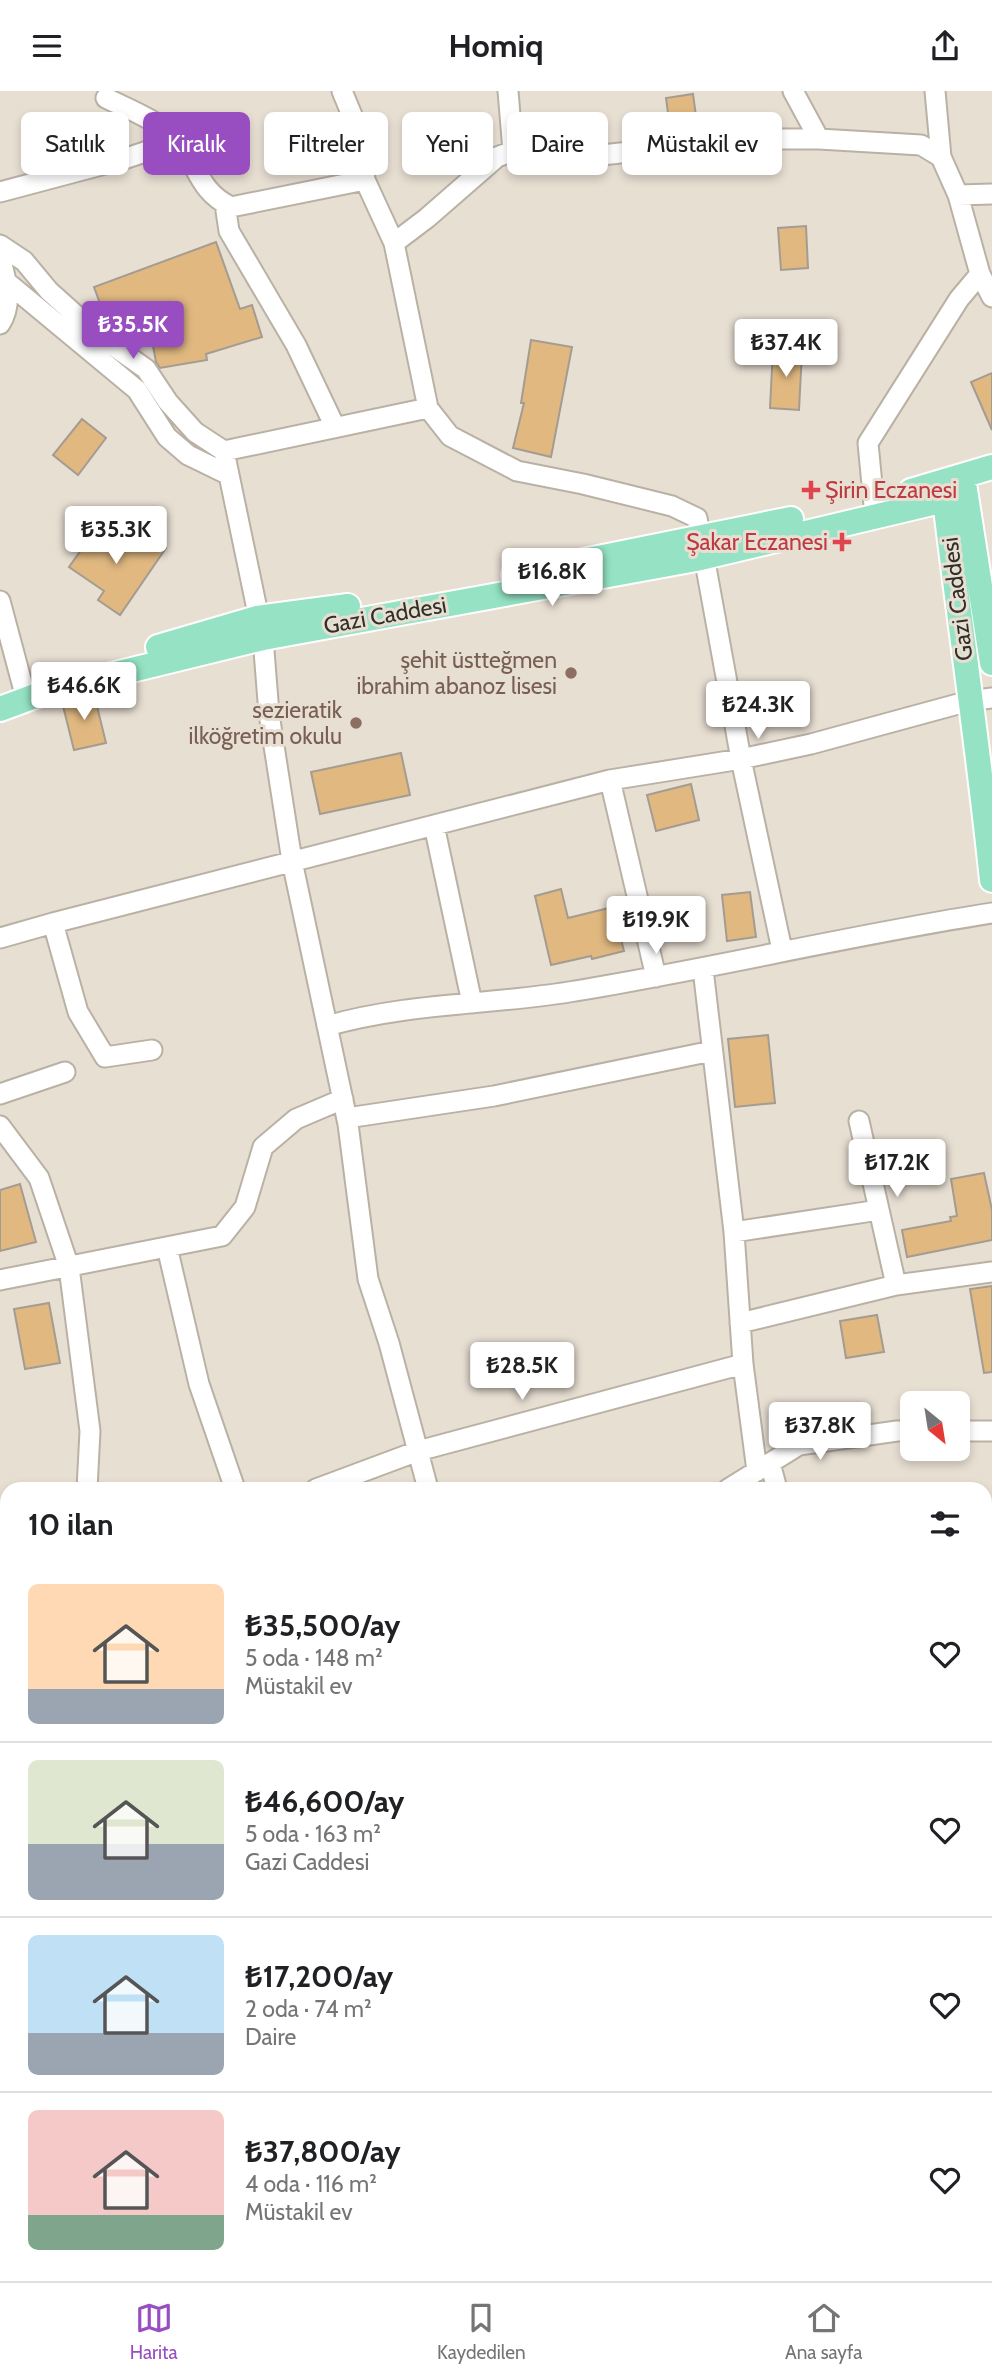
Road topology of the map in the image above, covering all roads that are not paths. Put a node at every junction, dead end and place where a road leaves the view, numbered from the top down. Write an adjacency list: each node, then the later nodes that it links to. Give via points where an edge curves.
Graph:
1 (342, 91): 14 (street, via 361,137)
2 (508, 91): 6 (street)
3 (793, 91): 8 (street)
4 (935, 91): 12 (street)
5 (106, 98): 7 (street)
6 (510, 112)
7 (143, 116)
8 (819, 139): 11 (street, via 753,139); 12 (street, via 921,145)
9 (143, 153): 15 (street)
10 (507, 153): 19 (street)
11 (608, 154)
12 (941, 157): 17 (street)
13 (199, 175): 18 (street, via 215,199)
14 (365, 180): 18 (street, via 231,207); 19 (street)
15 (0, 192)
16 (992, 194): 17 (street)
17 (958, 195): 22 (street)
18 (225, 204): 27 (street, via 229,231 296,345)
19 (394, 243): 26 (street)
20 (0, 245): 28 (street, via 24,261 49,291 98,335 146,369 195,432)
21 (0, 259): 23 (street)
22 (980, 274): 24 (street); 33 (street, via 959,299 869,443)
23 (8, 283): 25 (street); 30 (street, via 137,390 167,437 188,455)
24 (992, 297)
25 (0, 324)
26 (428, 408): 27 (street); 34 (street, via 450,436 517,471 672,506 698,518)
27 (335, 427): 28 (street)
28 (224, 451): 30 (street)
29 (992, 467): 31 (main road)
30 (229, 475): 36 (street)
31 (963, 477): 32 (main road); 33 (main road); 37 (main road)
32 (945, 500): 33 (main road); 39 (main road, Gazi Caddesi)
33 (874, 509): 34 (main road)
34 (704, 547): 36 (main road, via 357,605); 41 (street)
35 (0, 601): 38 (street)
36 (260, 628): 38 (main road); 40 (main road); 44 (street)
37 (992, 663)
38 (11, 691)
39 (981, 700): 41 (street); 45 (main road, Gazi Caddesi)
40 (0, 709)
41 (741, 759): 42 (street); 49 (street)
42 (610, 780): 43 (street); 51 (street)
43 (434, 825): 44 (street); 52 (street)
44 (292, 862): 47 (street); 53 (street)
45 (992, 880)
46 (992, 913): 49 (street)
47 (53, 923): 48 (street); 54 (street, via 78,1012 105,1057)
48 (0, 938)
49 (782, 950): 50 (street)
50 (703, 969): 51 (street); 55 (street)
51 (656, 977): 52 (street)
52 (472, 1003): 53 (street, via 362,1016)
53 (327, 1026): 58 (street)
54 (152, 1050)
55 (712, 1051): 58 (street, via 494,1096); 62 (street)
56 (65, 1072): 57 (street)
57 (0, 1094)
58 (345, 1109): 63 (street, via 296,1119 263,1147 245,1207 222,1236); 73 (street, via 368,1279)
59 (859, 1121): 61 (street)
60 (0, 1126): 64 (street, via 39,1178)
61 (878, 1210): 62 (street); 67 (street)
62 (734, 1232): 68 (street)
63 (167, 1247): 64 (street); 76 (street, via 200,1384)
64 (69, 1267): 66 (street); 75 (street, via 90,1431)
65 (992, 1272): 67 (street)
66 (0, 1280)
67 (896, 1285): 68 (street)
68 (740, 1323): 69 (street)
69 (743, 1364): 73 (street); 74 (street)
70 (900, 1431): 74 (street, via 799,1445)
71 (970, 1431): 72 (street)
72 (992, 1431)
73 (418, 1451): 77 (street); 78 (street)
74 (764, 1467): 79 (street); 80 (street)
75 (87, 1482)
76 (233, 1482)
77 (335, 1482)
78 (426, 1482)
79 (739, 1482)
80 (773, 1482)

